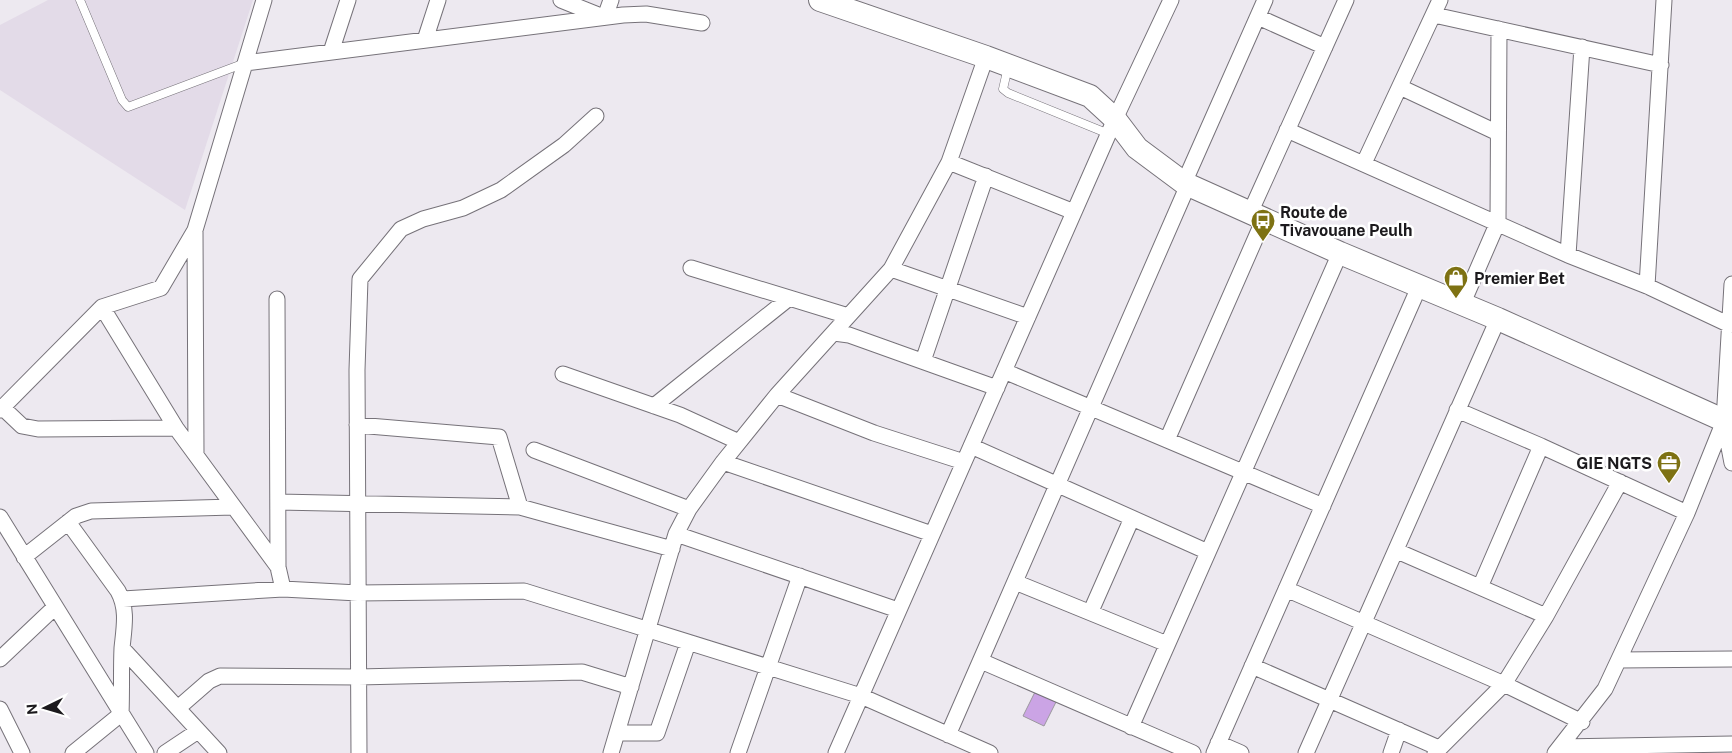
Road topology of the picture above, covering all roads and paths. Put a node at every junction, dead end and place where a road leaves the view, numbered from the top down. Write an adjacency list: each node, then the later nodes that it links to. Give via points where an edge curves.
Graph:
1 (80, 0): 23 (lane, via 122,100 128,107)
2 (264, 0): 23 (street)
3 (348, 0): 21 (street)
4 (438, 0): 18 (street)
5 (561, 0): 14 (street)
6 (611, 0): 14 (street)
7 (820, 0): 22 (main road)
8 (1171, 0): 27 (street)
9 (1265, 0): 15 (street)
10 (1346, 0): 19 (street)
11 (1440, 0): 13 (street)
12 (1664, 0): 24 (street)
13 (1434, 15): 17 (street); 25 (street)
14 (605, 17): 16 (street, via 646,14); 18 (street)
15 (1258, 17): 19 (street); 33 (street)
16 (702, 23)
17 (1499, 29): 20 (street); 29 (street)
18 (424, 40): 21 (street)
19 (1325, 47): 28 (street)
20 (1582, 47): 24 (street); 39 (street)
21 (331, 52): 23 (street)
22 (986, 57): 27 (main road, via 1090,96); 30 (street)
23 (245, 63): 37 (street)
24 (1661, 65): 43 (street)
25 (1400, 86): 29 (street); 31 (street)
26 (596, 116): 65 (street, via 557,150 501,190 463,208 423,219 401,230 366,269 360,279)
27 (1112, 126): 33 (main road); 34 (street)
28 (1287, 130): 31 (street); 35 (street)
29 (1498, 133): 36 (street)
30 (949, 162): 32 (street); 41 (street)
31 (1364, 163): 36 (street)
32 (986, 176): 34 (street); 45 (street)
33 (1186, 184): 35 (main road); 61 (street)
34 (1074, 212): 51 (street)
35 (1257, 216): 38 (main road); 67 (street)
36 (1498, 222): 39 (street); 48 (street)
37 (195, 230): 49 (street, via 161,288); 72 (street)
38 (1340, 253): 44 (main road); 76 (street)
39 (1568, 255): 43 (street)
40 (691, 268): 47 (street)
41 (891, 268): 45 (street); 50 (street)
42 (1732, 284): 53 (street)
43 (1648, 286): 53 (street)
44 (1419, 287): 48 (main road); 81 (street)
45 (948, 289): 51 (street); 55 (street)
46 (277, 299): 79 (street)
47 (788, 299): 50 (street); 60 (street)
48 (1462, 305): 52 (main road)
49 (102, 307): 62 (street); 66 (street)
50 (848, 316): 54 (street)
51 (1028, 317): 56 (street)
52 (1498, 319): 63 (street); 64 (main road)
53 (1730, 324): 64 (street)
54 (834, 332): 55 (street); 59 (street)
55 (923, 361): 58 (street)
56 (1004, 371): 58 (street); 61 (street)
57 (563, 374): 60 (street)
58 (996, 388): 69 (street)
59 (778, 395): 68 (street); 74 (street, via 874,433)
60 (654, 406): 68 (street)
61 (1090, 407): 67 (street); 78 (street)
62 (2, 410): 66 (street, via 22,426 38,428)
63 (1457, 410): 70 (street); 92 (street)
64 (1728, 423): 75 (street); 85 (street)
65 (358, 425): 80 (street); 83 (street, via 499,437)
66 (176, 428): 72 (street)
67 (1167, 440): 76 (street)
68 (739, 442): 73 (street)
69 (971, 446): 74 (street); 78 (street)
70 (1541, 446): 77 (street); 98 (street)
71 (534, 450): 84 (street)
72 (196, 455): 82 (street)
73 (722, 462): 84 (street); 90 (street)
74 (964, 462): 90 (street)
75 (1732, 463)
76 (1243, 472): 81 (street); 93 (street)
77 (1620, 482): 85 (street); 106 (street)
78 (1056, 484): 86 (street); 97 (street)
79 (278, 502): 80 (street); 95 (street)
80 (358, 504): 83 (street); 101 (street)
81 (1323, 506): 100 (street)
82 (233, 507): 88 (street, via 100,510 76,516); 95 (street)
83 (520, 507): 91 (street)
84 (689, 509): 89 (street)
85 (1687, 513): 114 (street)
86 (1132, 518): 93 (street); 105 (street)
87 (1, 522): 94 (street)
88 (68, 522): 94 (street); 102 (street)
89 (676, 534): 91 (street); 96 (street)
90 (932, 534): 104 (street)
91 (672, 549): 108 (street)
92 (1397, 551): 98 (street); 107 (street)
93 (1208, 552): 110 (street)
94 (24, 557): 103 (street)
95 (278, 567): 99 (street)
96 (800, 576): 104 (street); 116 (street)
97 (1015, 582): 105 (street); 115 (street)
98 (1480, 587): 106 (street)
99 (283, 589): 101 (street); 102 (street)
100 (1286, 589): 107 (street); 117 (street)
101 (358, 593): 108 (street, via 524,591); 118 (street)
102 (123, 599): 111 (street)
103 (56, 607): 113 (street); 125 (street)
104 (898, 610): 121 (street)
105 (1090, 611): 110 (street)
106 (1546, 616): 119 (street)
107 (1363, 623): 119 (street); 122 (street)
108 (648, 629): 109 (street); 120 (street)
109 (688, 643): 116 (street); 130 (street, via 657,732)
110 (1167, 644): 127 (street)
111 (122, 648): 123 (street); 125 (street)
112 (1732, 659): 114 (street)
113 (0, 660)
114 (1619, 660): 126 (street, via 1605,689)
115 (981, 661): 127 (street); 131 (street)
116 (767, 666): 121 (street); 143 (street)
117 (1252, 666): 122 (street); 133 (street)
118 (358, 677): 120 (street, via 582,672); 123 (street, via 220,676 209,681); 141 (street)
119 (1504, 684): 126 (street); 135 (street)
120 (631, 687): 130 (street)
121 (861, 696): 131 (street); 144 (street)
122 (1329, 700): 128 (street); 148 (street)
123 (178, 708): 129 (street)
124 (0, 709): 136 (street)
125 (121, 714): 137 (street); 138 (street)
126 (1582, 722): 134 (street)
127 (1131, 727): 146 (street)
128 (1399, 730): 135 (street); 149 (street)
129 (198, 731): 139 (street); 140 (street)
130 (618, 733): 142 (street)
131 (948, 735): 145 (street)
132 (1732, 744): 134 (street)
133 (1216, 748): 147 (street)
134 (1558, 750)
135 (1437, 751)
136 (22, 753)
137 (73, 753)
138 (146, 753)
139 (165, 753)
140 (219, 753)
141 (359, 753)
142 (611, 753)
143 (738, 753)
144 (836, 753)
145 (990, 753)
146 (1193, 753)
147 (1241, 753)
148 (1306, 753)
149 (1391, 753)

